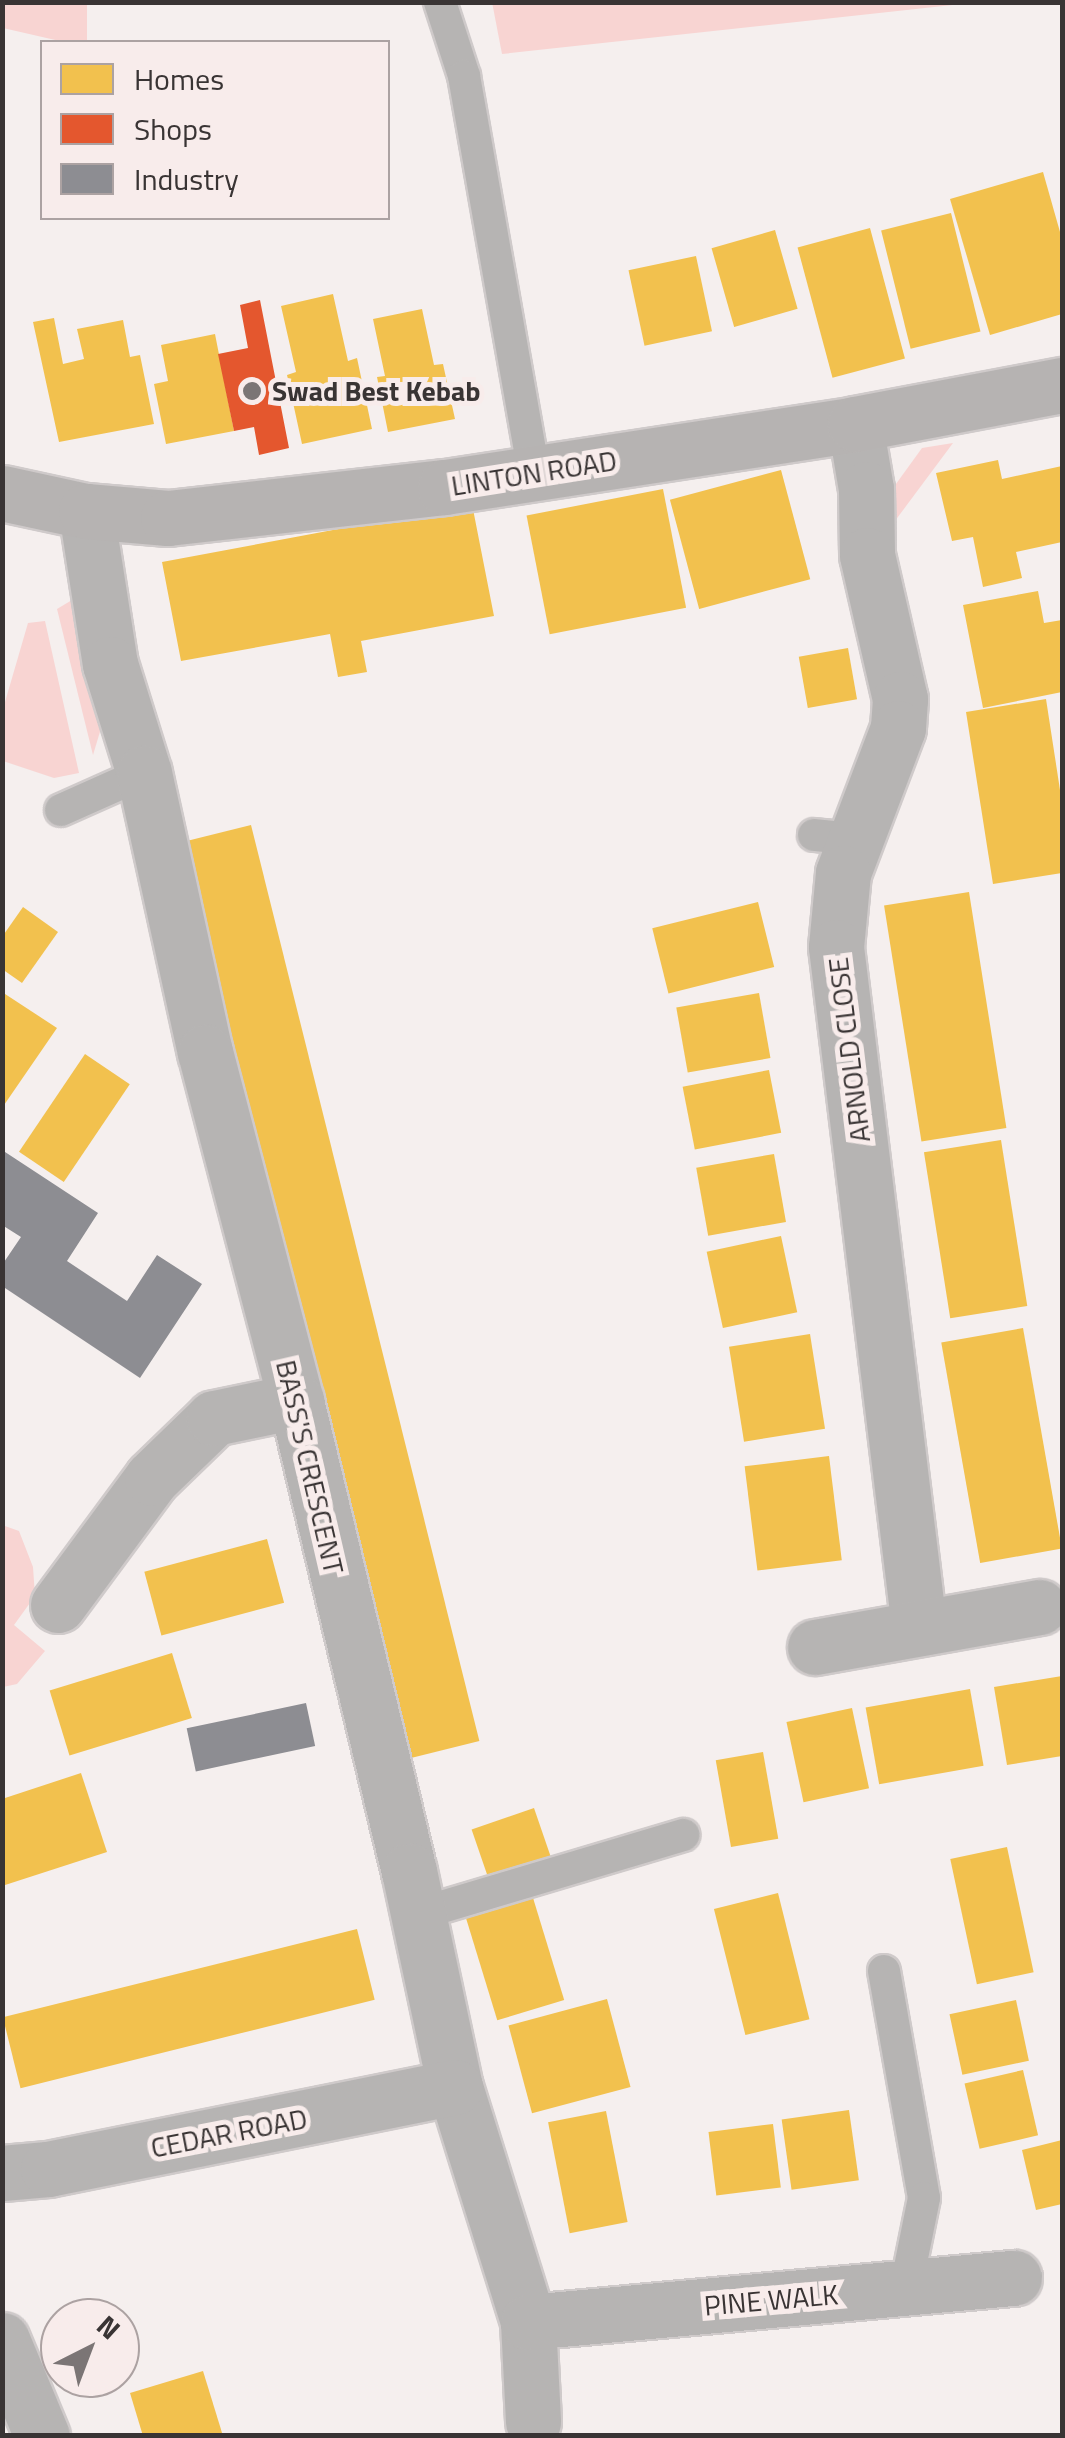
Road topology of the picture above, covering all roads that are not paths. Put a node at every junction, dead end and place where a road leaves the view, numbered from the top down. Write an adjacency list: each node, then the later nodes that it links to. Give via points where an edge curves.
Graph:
1 (440, 2): 4 (lane, via 464,76)
2 (1062, 385): 3 (street, LINTON ROAD)
3 (855, 424): 4 (street, LINTON ROAD); 12 (street, ARNOLD CLOSE, via 866,489 867,555 900,699 898,728 834,837 844,874 836,948)
4 (534, 474): 6 (street, LINTON ROAD, via 168,518)
5 (2, 494): 6 (street, LINTON ROAD)
6 (86, 511): 7 (street, BASS'S CRESCENT, via 110,664)
7 (144, 773): 8 (lane); 9 (street, BASS'S CRESCENT, via 209,1070)
8 (61, 810)
9 (296, 1401): 10 (street, via 214,1418 152,1478); 15 (street, BASS'S CRESCENT)
10 (58, 1605)
11 (1039, 1606): 12 (street)
12 (918, 1627): 13 (street)
13 (815, 1647)
14 (682, 1835): 15 (lane)
15 (418, 1914): 17 (street, BASS'S CRESCENT)
16 (884, 1971): 20 (lane, via 924,2198)
17 (455, 2087): 18 (street, CEDAR ROAD); 21 (street, BASS'S CRESCENT)
18 (2, 2173)
19 (1014, 2278): 20 (street, PINE WALK)
20 (906, 2287): 21 (street, PINE WALK)
21 (528, 2322): 23 (street, BASS'S CRESCENT)
22 (2, 2340): 24 (street)
23 (533, 2422)
24 (42, 2436)

